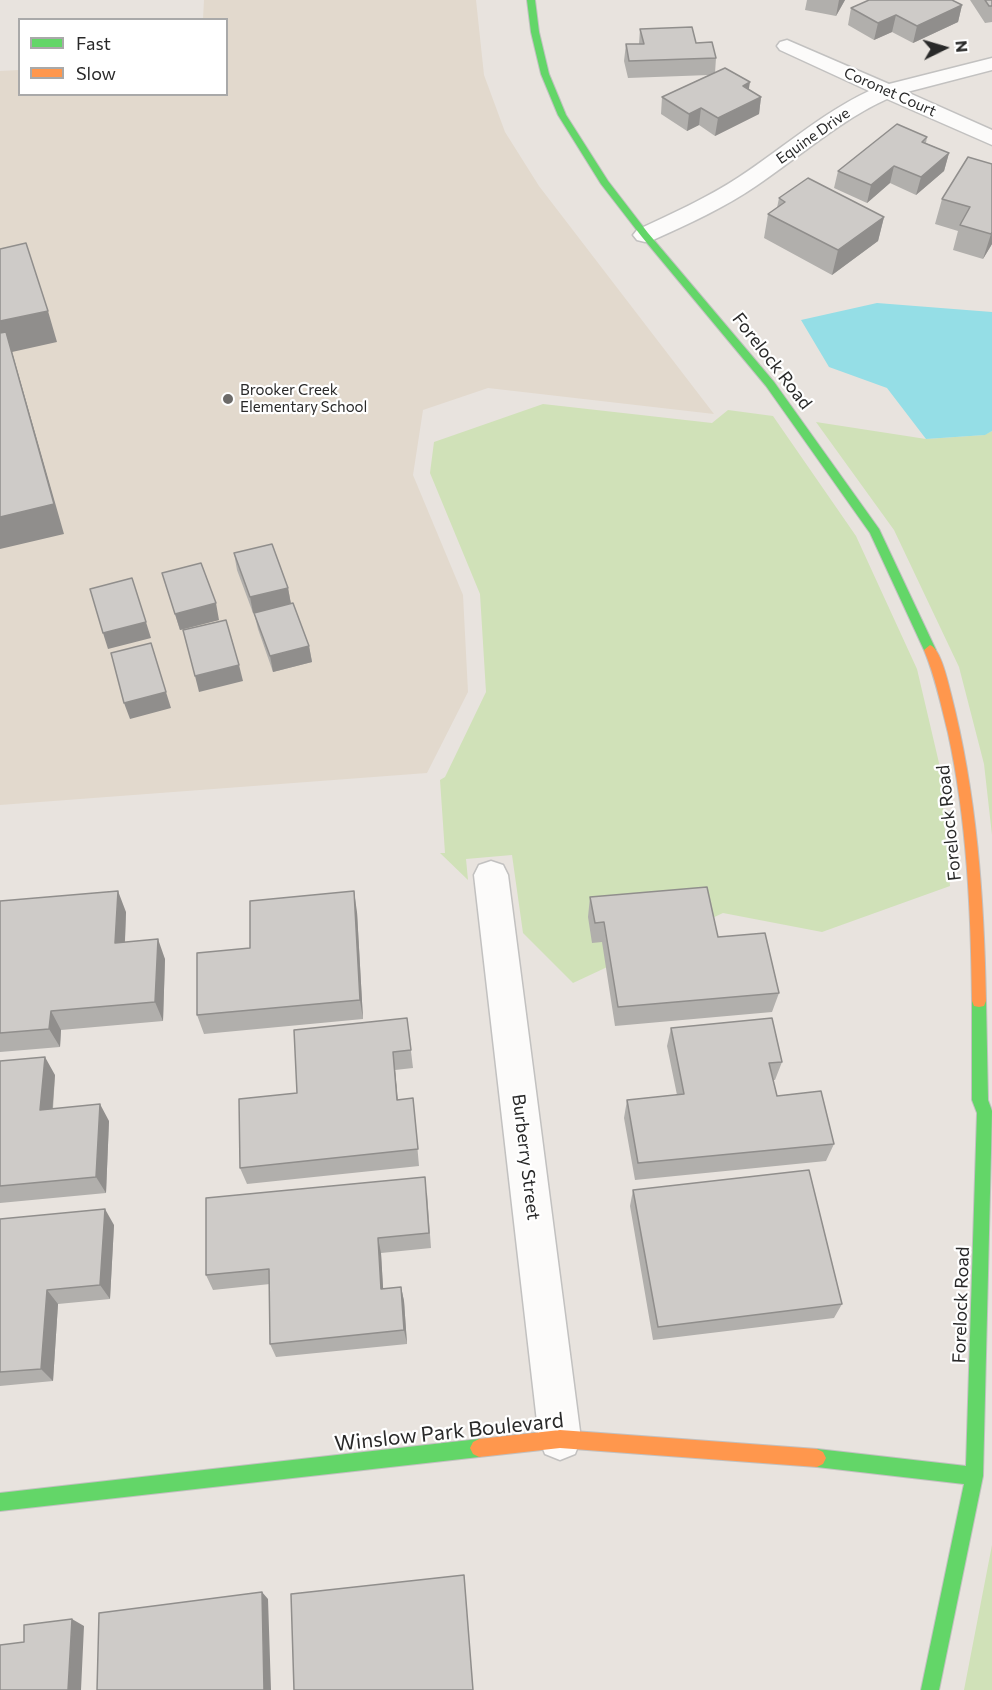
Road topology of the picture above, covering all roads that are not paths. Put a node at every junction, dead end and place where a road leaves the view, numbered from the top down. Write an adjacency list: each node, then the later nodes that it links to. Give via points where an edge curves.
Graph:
1 (531, 0): 6 (street, Forelock Road, via 545,74 562,115 603,182)
2 (787, 46): 4 (street, Coronet Court)
3 (992, 64): 4 (street, Equine Drive)
4 (886, 91): 5 (street, Coronet Court); 6 (street, Equine Drive, via 856,105 746,183)
5 (992, 138)
6 (645, 235): 8 (street, Forelock Road, via 770,384 875,532 938,667 962,763 978,927)
7 (491, 874): 9 (street, Burberry Street)
8 (986, 1101): 10 (street, Forelock Road)
9 (560, 1439): 10 (street, Winslow Park Boulevard, via 820,1458); 11 (street, Winslow Park Boulevard)
10 (974, 1476): 12 (street, Forelock Road)
11 (0, 1502)
12 (930, 1690)

